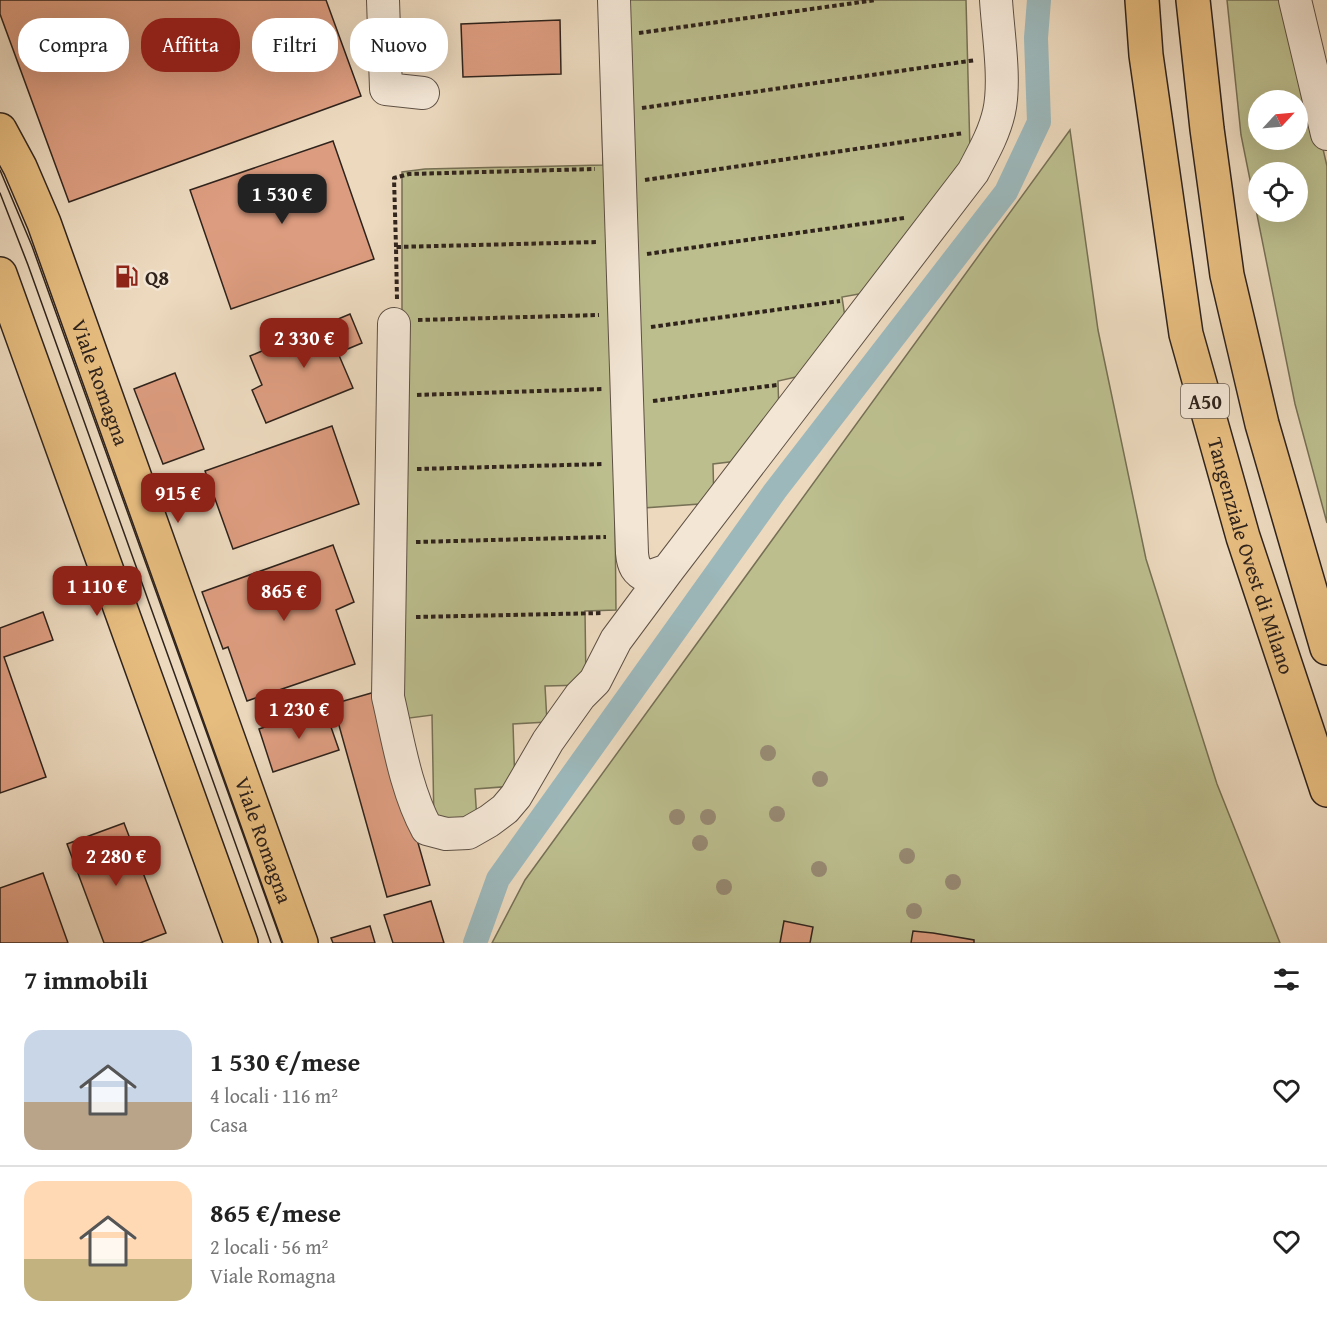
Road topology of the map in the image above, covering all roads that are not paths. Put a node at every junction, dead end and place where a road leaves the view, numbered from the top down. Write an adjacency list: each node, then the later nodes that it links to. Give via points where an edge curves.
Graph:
1 (383, 0): 7 (street, via 386,89)
2 (614, 0): 12 (street, via 633,563 638,573 648,577)
3 (996, 0): 12 (street, via 1000,110 995,129 973,172)
4 (1142, 0): 14 (main road, Tangenziale Ovest di Milano / A50, via 1146,55 1186,334 1243,537)
5 (1193, 0): 13 (main road, A50, via 1227,275 1262,424)
6 (1294, 0): 9 (street)
7 (423, 93)
8 (0, 130): 16 (main road, Viale Romagna, via 44,223)
9 (1327, 134)
10 (0, 274): 15 (main road)
11 (394, 322): 12 (street, via 388,697 401,755 420,817 428,829 446,834 468,833 505,809 548,741 595,681 616,640)
12 (668, 570)
13 (1327, 648)
14 (1327, 790)
15 (241, 943)
16 (301, 943)

